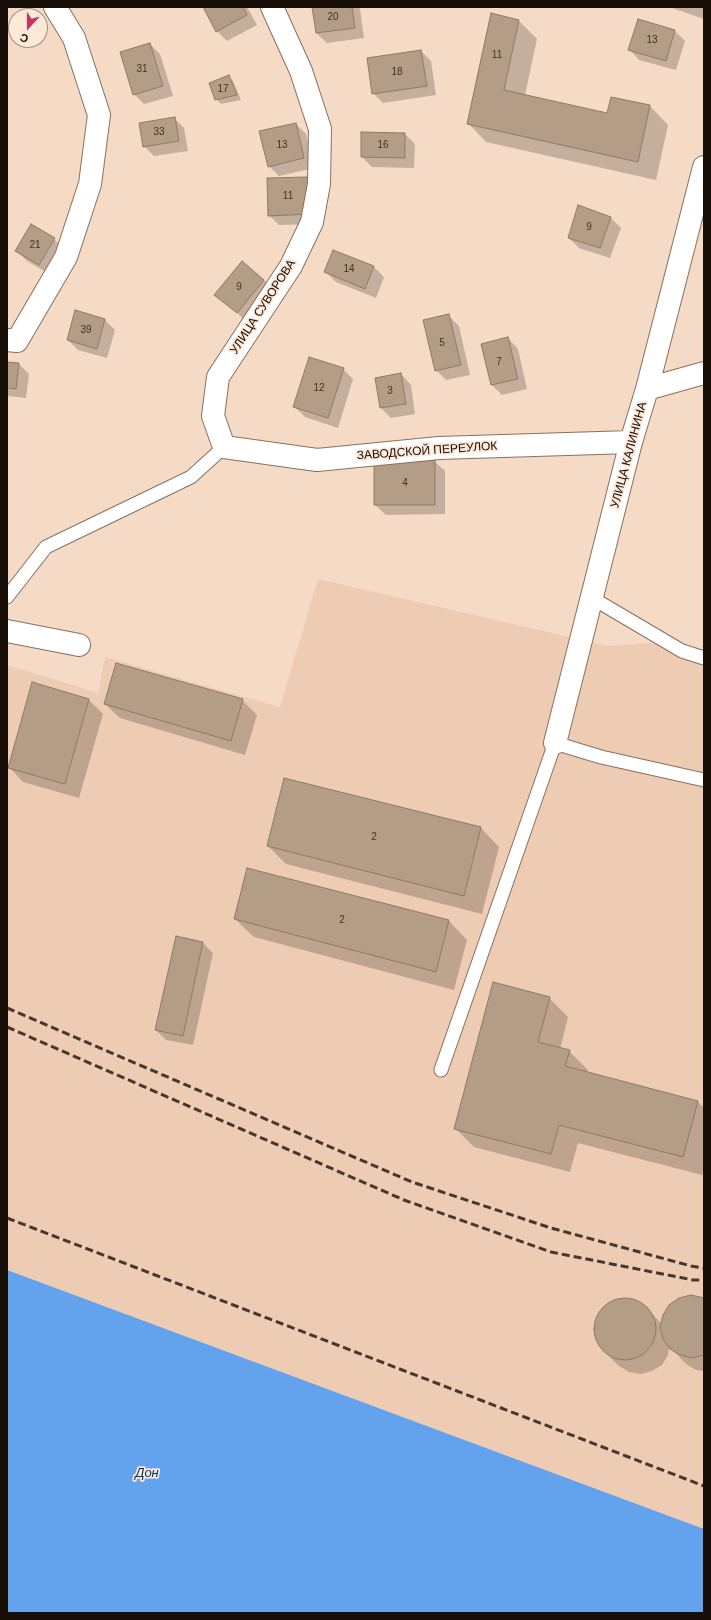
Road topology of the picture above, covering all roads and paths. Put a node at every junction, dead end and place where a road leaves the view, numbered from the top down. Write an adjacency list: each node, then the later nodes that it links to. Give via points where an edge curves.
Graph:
1 (55, 7): 4 (street, via 74,38 99,115 90,184 66,257 17,341)
2 (272, 7): 8 (street, УЛИЦА СУВОРОВА, via 301,71 320,129 319,184 312,222 291,266 218,377 213,416)
3 (704, 167): 6 (street, УЛИЦА КАЛИНИНА)
4 (7, 340)
5 (704, 373): 6 (street)
6 (647, 389): 7 (street, УЛИЦА КАЛИНИНА)
7 (631, 442): 8 (street, ЗАВОДСКОЙ ПЕРЕУЛОК, via 439,448 317,460); 10 (street, УЛИЦА КАЛИНИНА)
8 (224, 447): 9 (lane, via 191,478 46,546)
9 (7, 597)
10 (592, 598): 13 (lane, via 682,651); 14 (street, УЛИЦА КАЛИНИНА)
11 (7, 631): 12 (street)
12 (79, 645)
13 (704, 658)
14 (555, 743): 15 (lane, via 601,757); 16 (lane)
15 (704, 780)
16 (441, 1070)

